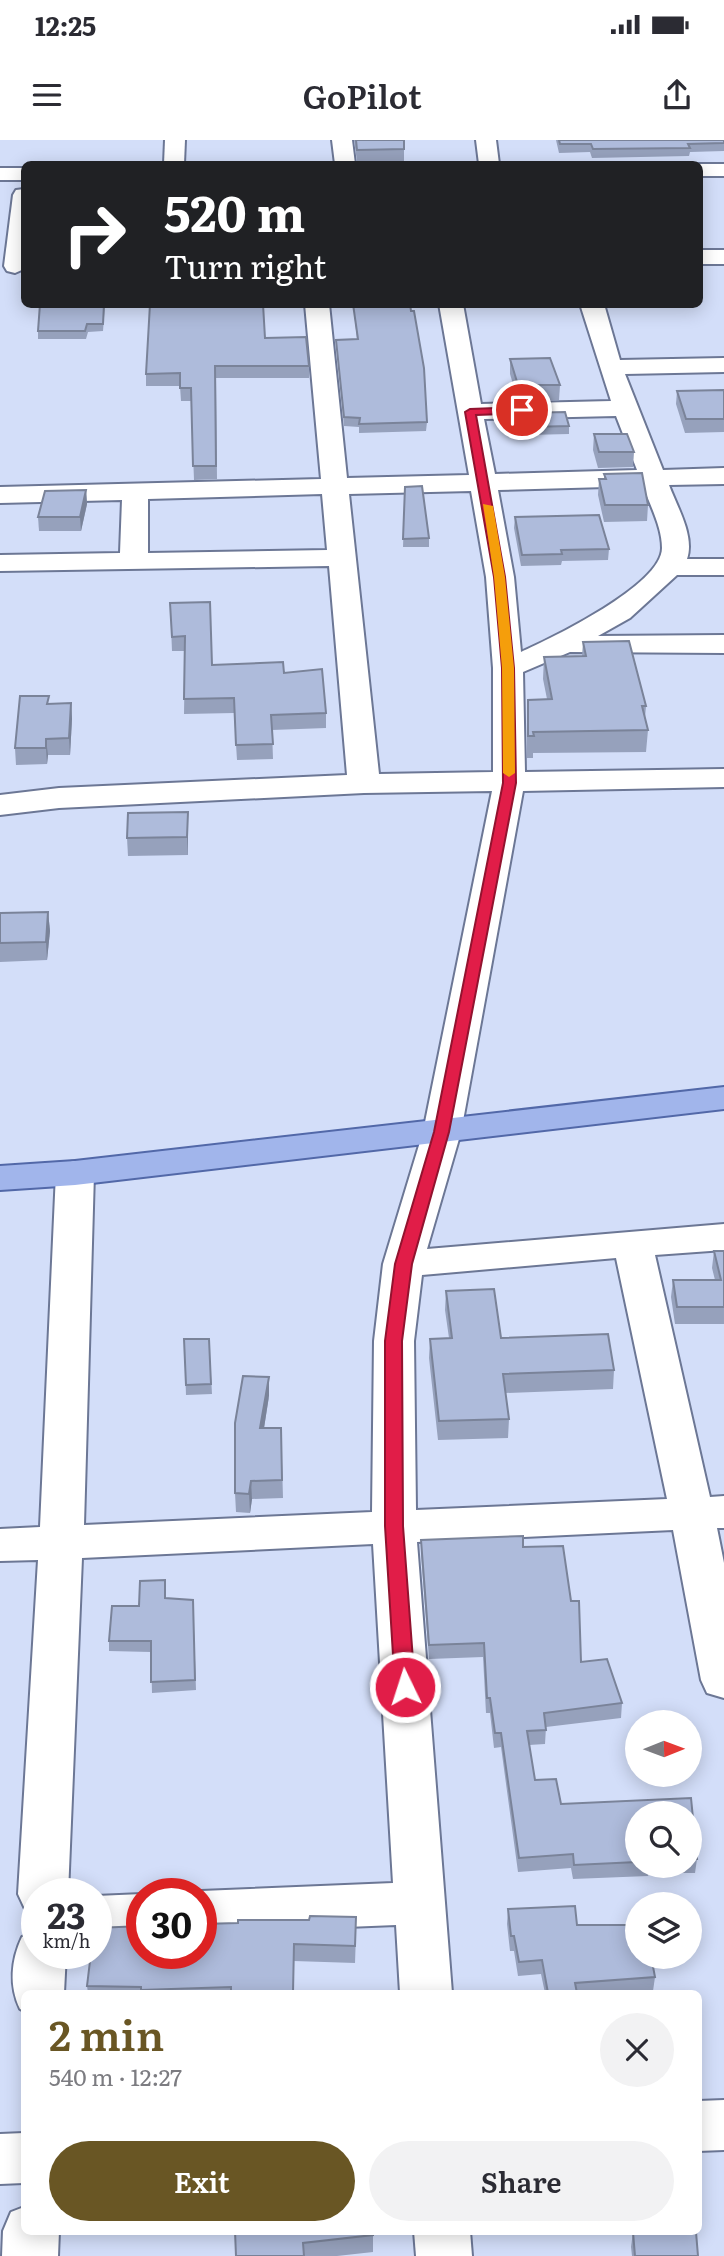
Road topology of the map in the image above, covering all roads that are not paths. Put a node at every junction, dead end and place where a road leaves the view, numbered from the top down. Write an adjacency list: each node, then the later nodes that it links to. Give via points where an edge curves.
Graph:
1 (175, 140): 4 (street)
2 (342, 140): 5 (street)
3 (486, 140): 6 (street)
4 (174, 161)
5 (345, 161)
6 (489, 161)
7 (703, 170): 8 (street)
8 (724, 170)
9 (0, 174): 10 (street)
10 (21, 174)
11 (21, 214): 14 (street)
12 (703, 257): 13 (street)
13 (724, 257)
14 (13, 266)
15 (317, 308): 25 (street)
16 (452, 308): 21 (street)
17 (593, 308): 19 (street)
18 (724, 365): 19 (street)
19 (610, 368): 20 (street)
20 (626, 408): 21 (street); 23 (street)
21 (470, 412): 24 (street)
22 (724, 476): 23 (street)
23 (654, 477): 24 (street); 32 (street, via 676,550)
24 (483, 484): 25 (street); 35 (street, via 500,577)
25 (336, 488): 26 (street); 28 (street)
26 (135, 492): 27 (street); 29 (street)
27 (0, 495)
28 (341, 558): 29 (street); 38 (street)
29 (134, 561): 30 (street)
30 (0, 563)
31 (724, 567): 32 (street)
32 (670, 568): 34 (street, via 620,612)
33 (724, 644): 34 (street)
34 (561, 645): 35 (street)
35 (508, 668): 37 (street)
36 (724, 778): 37 (street)
37 (509, 783): 38 (street); 41 (street)
38 (364, 784): 39 (street, via 59,798)
39 (0, 805)
40 (724, 1098): 41 (main road)
41 (442, 1132): 42 (main road); 46 (street)
42 (75, 1173): 43 (main road); 49 (street)
43 (0, 1178)
44 (724, 1237): 45 (street)
45 (633, 1244): 46 (street); 47 (street)
46 (403, 1264): 48 (street, via 394,1341)
47 (708, 1513): 48 (street); 51 (street)
48 (394, 1526): 49 (street); 53 (street)
49 (60, 1543): 50 (street); 52 (street)
50 (0, 1545)
51 (724, 1680)
52 (44, 1878)
53 (420, 1903): 54 (street); 57 (street)
54 (217, 1911)
55 (39, 1969): 56 (street)
56 (38, 1990)
57 (426, 1990)
58 (724, 2125): 59 (street)
59 (702, 2126)
60 (21, 2158): 61 (street)
61 (0, 2159)
62 (31, 2235): 64 (street)
63 (442, 2235): 65 (street)
64 (30, 2256)
65 (444, 2256)

